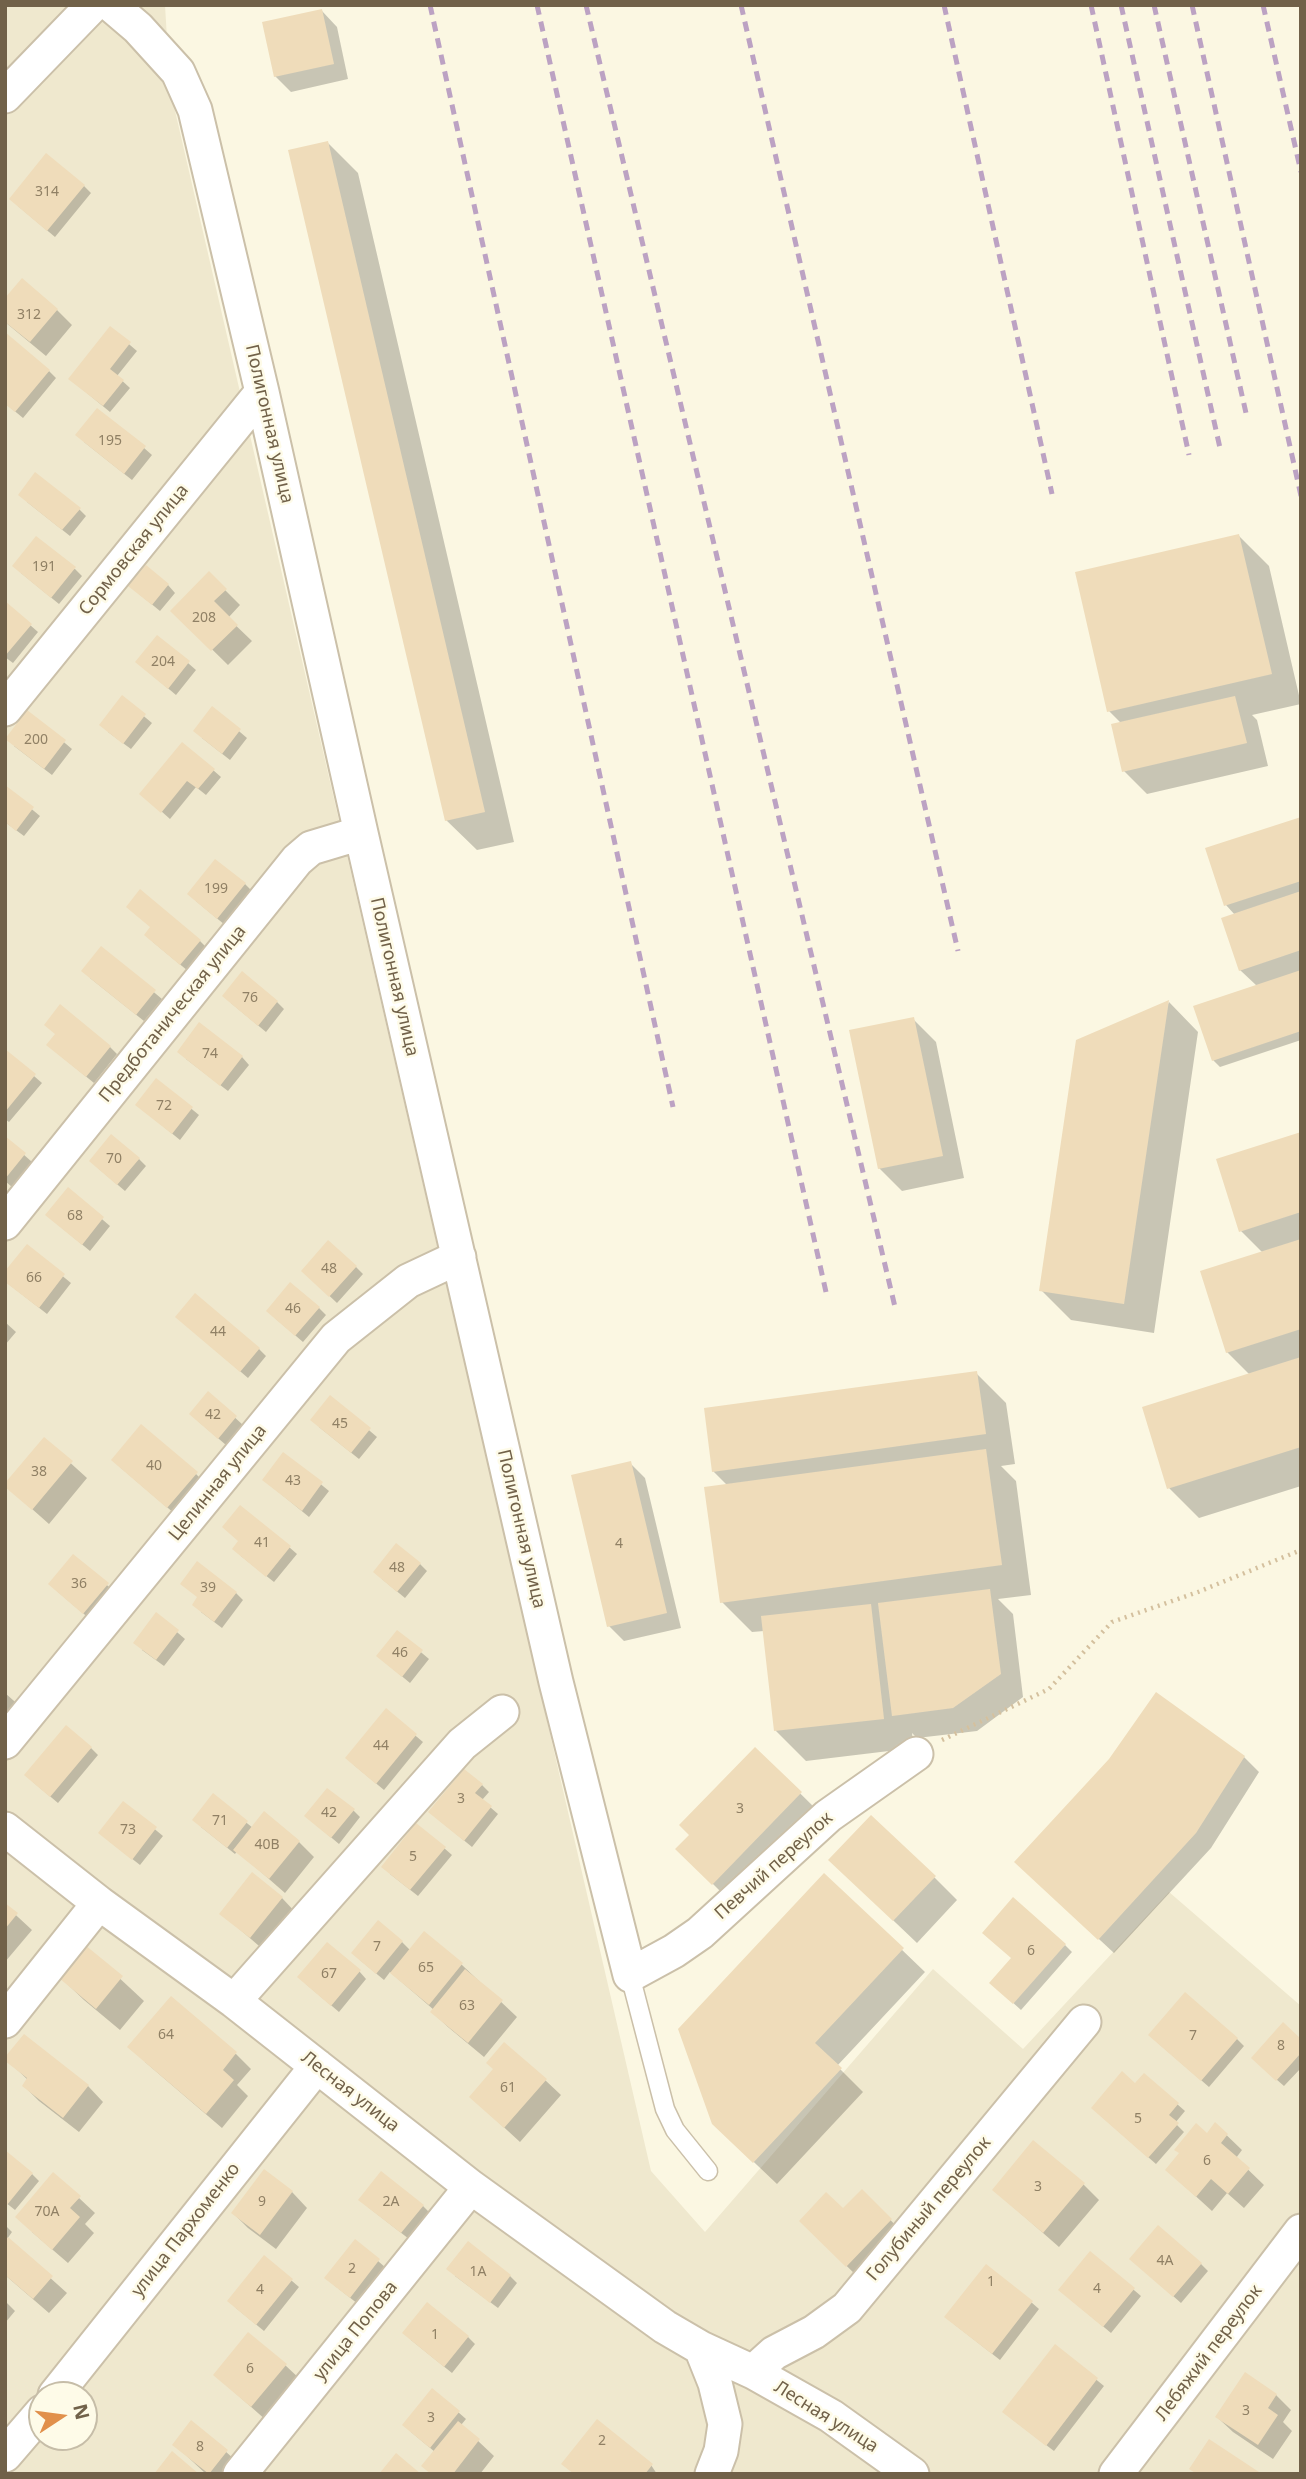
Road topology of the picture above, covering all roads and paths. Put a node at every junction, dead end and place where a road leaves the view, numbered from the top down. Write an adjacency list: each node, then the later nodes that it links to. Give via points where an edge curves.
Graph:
1 (93, 5): 3 (street)
2 (111, 5): 4 (street, Полигонная улица, via 178,72 195,110)
3 (5, 96)
4 (262, 392): 5 (street, Сормовская улица); 6 (street, Полигонная улица)
5 (5, 709)
6 (360, 833): 7 (street, Предботаническая улица, via 311,848 297,860); 8 (street, Полигонная улица)
7 (5, 1223)
8 (459, 1257): 11 (street, Целинная улица, via 408,1281 336,1338); 15 (street, Полигонная улица, via 553,1669)
9 (1301, 1550): 12 (path, via 1112,1622 1049,1689)
10 (502, 1712): 16 (street, via 462,1744)
11 (5, 1742)
12 (916, 1754): 15 (street, Певчий переулок, via 828,1816 701,1933)
13 (5, 1829): 14 (street, Лесная улица)
14 (99, 1903): 16 (street, Лесная улица); 17 (street)
15 (630, 1975): 20 (lane, via 665,2109 675,2130)
16 (234, 2001): 19 (street, Лесная улица)
17 (5, 2021)
18 (1084, 2022): 24 (street, Голубиный переулок, via 847,2308 774,2353)
19 (317, 2066): 21 (street, Лесная улица); 25 (street, улица Пархоменко)
20 (708, 2171)
21 (471, 2187): 23 (street, Лесная улица, via 665,2328); 29 (street, улица Попова)
22 (1301, 2231): 31 (street, Лебяжий переулок)
23 (701, 2348): 24 (street, Лесная улица); 28 (street, via 725,2424)
24 (753, 2372): 30 (street, Лесная улица, via 831,2416)
25 (66, 2381)
26 (28, 2428): 27 (street)
27 (5, 2455)
28 (716, 2462)
29 (240, 2474)
30 (912, 2474)
31 (1116, 2474)

